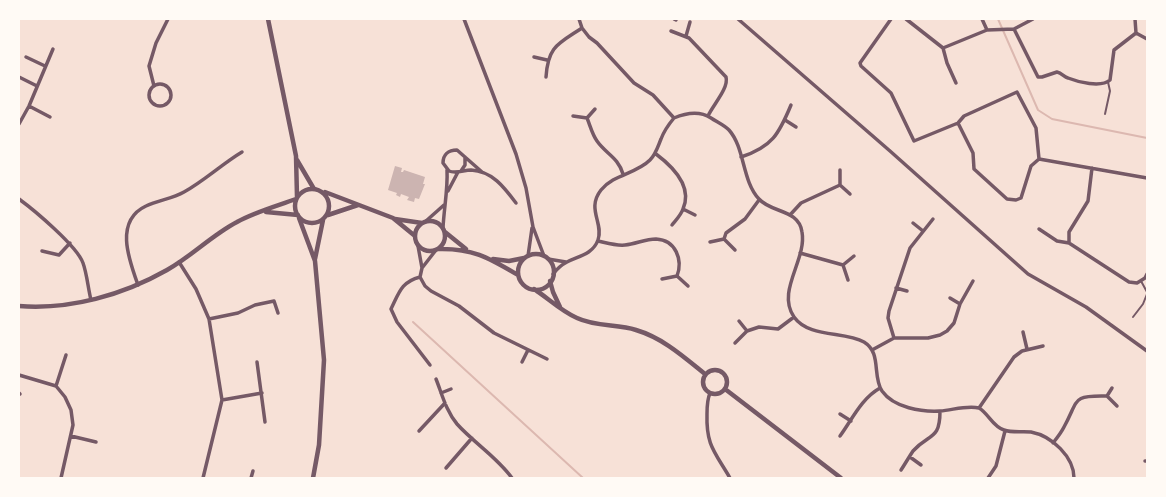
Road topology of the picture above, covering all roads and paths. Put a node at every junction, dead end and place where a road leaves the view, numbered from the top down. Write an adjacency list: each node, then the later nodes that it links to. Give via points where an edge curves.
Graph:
1 (168, 19): 30 (street, via 156,43 149,66)
2 (268, 19): 46 (street)
3 (464, 19): 80 (street, via 516,154 526,188)
4 (579, 19): 12 (street)
5 (738, 19): 139 (street, via 1028,274 1086,307)
6 (891, 19): 41 (street, via 861,59 861,66 891,93 914,141)
7 (906, 19): 19 (street)
8 (982, 19): 14 (street)
9 (1033, 19): 13 (street)
10 (1135, 19): 16 (street)
11 (690, 22): 17 (street)
12 (582, 28): 23 (street, via 554,48); 39 (street, via 634,83 653,95)
13 (1014, 29): 14 (street); 27 (street, via 1038,76 1057,72 1069,79 1094,84)
14 (987, 30): 19 (street)
15 (671, 31): 17 (street)
16 (1136, 33): 18 (street); 27 (street, via 1114,50)
17 (686, 36): 36 (street, via 722,72 727,81 726,88)
18 (1147, 39)
19 (943, 48): 28 (street)
20 (53, 49): 24 (street)
21 (26, 57): 24 (street)
22 (534, 57): 23 (street)
23 (547, 60): 26 (street)
24 (45, 66): 29 (street)
25 (19, 77): 29 (street)
26 (546, 77)
27 (1108, 82): 34 (lane, via 1110,91)
28 (956, 83)
29 (37, 86): 32 (street)
30 (154, 86): 30 (street, via 164,84 170,90 171,97 166,105 155,105 151,101 149,93)
31 (791, 105): 40 (street)
32 (29, 106): 37 (street); 42 (street)
33 (595, 108): 38 (street)
34 (1105, 114)
35 (573, 116): 38 (street)
36 (708, 116): 39 (street, via 692,113); 48 (street, via 730,131)
37 (50, 117)
38 (587, 118): 55 (street, via 596,140 615,158)
39 (674, 118): 45 (street, via 661,138)
40 (785, 120): 43 (street); 48 (street, via 767,145 757,152)
41 (958, 123): 49 (street, via 964,116 1017,92 1036,128); 49 (street, via 973,153 974,169 1007,199 1021,198 1031,166)
42 (19, 124)
43 (796, 127)
44 (242, 152): 115 (street, via 184,192 146,206 132,218 127,228 126,239 128,259)
45 (656, 154): 55 (street, via 641,167); 68 (street, via 670,164 681,180 685,194)
46 (296, 156): 58 (street); 62 (street)
47 (465, 157): 51 (street, via 457,150 447,153 443,160); 53 (street, via 465,165); 54 (street)
48 (741, 157): 64 (street, via 751,189)
49 (1039, 159): 50 (street)
50 (1092, 168): 56 (street); 88 (street, via 1088,201 1069,232)
51 (447, 170): 53 (street); 60 (street)
52 (840, 170): 57 (street)
53 (459, 171): 54 (street); 60 (street)
54 (482, 172): 65 (street, via 500,183)
55 (623, 174): 86 (street, via 606,185 596,199)
56 (1147, 178)
57 (840, 185): 61 (street); 72 (street, via 801,203)
58 (314, 189): 59 (street); 62 (street, via 306,190)
59 (321, 191): 67 (street); 70 (street, via 330,203)
60 (447, 192): 66 (street)
61 (850, 194)
62 (297, 198): 69 (street); 73 (street, via 295,208)
63 (19, 199): 89 (street)
64 (759, 200): 72 (street); 85 (street, via 745,219 726,232)
65 (516, 203)
66 (444, 205): 77 (street); 82 (street)
67 (358, 206): 70 (street); 74 (street)
68 (683, 209): 71 (street); 79 (street)
69 (264, 212): 73 (street); 101 (street, via 236,222)
70 (328, 215): 76 (street)
71 (695, 215)
72 (790, 215): 95 (street, via 796,219 802,232)
73 (299, 217): 76 (street, via 314,224); 100 (street)
74 (393, 218): 77 (street); 84 (street)
75 (933, 219): 83 (street)
76 (323, 220): 100 (street)
77 (424, 222): 82 (street, via 437,222); 84 (street, via 415,231)
78 (913, 224): 83 (street)
79 (672, 225)
80 (533, 227): 97 (street); 98 (street)
81 (1039, 229): 88 (street, via 1057,240)
82 (444, 230): 91 (street, via 445,240); 92 (street)
83 (923, 231): 117 (street, via 910,248)
84 (415, 236): 90 (street)
85 (724, 239): 87 (street); 93 (street)
86 (598, 241): 102 (street, via 586,254); 108 (street, via 620,245 657,239 669,244 678,254 680,268)
87 (710, 242)
88 (1069, 243): 114 (street, via 1130,282)
89 (70, 244): 94 (street, via 59,255); 122 (street, via 83,262)
90 (418, 246): 91 (street, via 427,251); 104 (street)
91 (437, 249): 92 (street); 104 (street)
92 (468, 250): 99 (street)
93 (734, 250)
94 (42, 251)
95 (800, 253): 103 (street); 127 (street, via 789,295 790,309)
96 (854, 256): 103 (street)
97 (526, 257): 98 (street, via 535,254); 99 (street, via 509,261); 107 (street, via 520,263)
98 (546, 258): 102 (street); 105 (street, via 553,267)
99 (491, 259): 107 (street)
100 (315, 261): 180 (street, via 324,360 319,446)
101 (179, 262): 115 (street); 129 (street, via 196,289)
102 (567, 262): 105 (street)
103 (843, 265): 111 (street)
104 (422, 268): 109 (street)
105 (553, 274): 112 (street)
106 (1146, 274): 114 (street)
107 (518, 275): 118 (street, via 524,285)
108 (677, 276): 110 (street); 116 (street)
109 (420, 277): 137 (street, via 431,291 459,306 494,333); 144 (street, via 401,287 391,309 397,322)
110 (662, 279)
111 (848, 280)
112 (550, 281): 118 (street, via 544,287); 125 (street)
113 (973, 281): 123 (street)
114 (1141, 281): 120 (lane)
115 (138, 285): 122 (street)
116 (688, 286)
117 (896, 288): 119 (street); 133 (street, via 888,318)
118 (534, 289): 125 (street)
119 (907, 291)
120 (1147, 293): 128 (lane, via 1143,304)
121 (950, 298): 123 (street)
122 (91, 300): 124 (street)
123 (960, 304): 133 (street, via 954,324 940,335 928,338)
124 (19, 306)
125 (561, 308): 145 (street, via 591,323 622,326 652,336 670,346)
126 (278, 313): 129 (street, via 274,301)
127 (794, 317): 131 (street, via 778,329 758,328); 138 (street, via 803,325 866,343)
128 (1133, 317)
129 (209, 319): 157 (street)
130 (739, 321): 131 (street)
131 (746, 331): 134 (street)
132 (1023, 332): 136 (street)
133 (894, 338): 138 (street)
134 (735, 343)
135 (1043, 346): 136 (street)
136 (1027, 349): 160 (street, via 1014,357)
137 (528, 350): 141 (street); 143 (street)
138 (872, 350): 149 (street)
139 (1147, 351)
140 (66, 355): 148 (street)
141 (547, 359)
142 (257, 362): 155 (street)
143 (522, 362)
144 (430, 365)
145 (705, 374): 152 (street, via 712,370 724,373 727,381); 154 (street, via 703,385)
146 (19, 376): 148 (street)
147 (436, 379): 153 (street)
148 (56, 386): 167 (street, via 71,410)
149 (880, 388): 161 (street, via 895,402 916,410); 163 (street, via 868,395)
150 (1112, 388): 156 (street)
151 (451, 389): 153 (street)
152 (725, 389): 154 (street, via 718,394); 183 (street)
153 (441, 393): 158 (street)
154 (710, 393): 182 (street, via 707,408 708,438 716,458)
155 (262, 394): 157 (street); 164 (street)
156 (1108, 396): 159 (street); 171 (street, via 1091,395 1080,398)
157 (222, 400): 178 (street)
158 (445, 403): 165 (street); 169 (street, via 457,424)
159 (1117, 406)
160 (979, 408): 161 (street); 166 (street)
161 (940, 411): 172 (street, via 938,429)
162 (840, 414): 163 (street)
163 (851, 421): 168 (street)
164 (264, 422)
165 (419, 431)
166 (1005, 431): 171 (street, via 1036,433); 184 (street, via 996,466)
167 (71, 436): 170 (street); 177 (street)
168 (840, 436)
169 (472, 438): 174 (street); 181 (street, via 504,467)
170 (96, 442)
171 (1053, 443): 185 (street, via 1072,464)
172 (910, 457): 173 (street); 175 (street)
173 (921, 465)
174 (446, 468)
175 (901, 470)
176 (253, 471): 179 (street)
177 (61, 478)
178 (203, 478)
179 (251, 478)
180 (313, 478)
181 (512, 478)
182 (730, 478)
183 (842, 478)
184 (988, 478)
185 (1074, 478)

